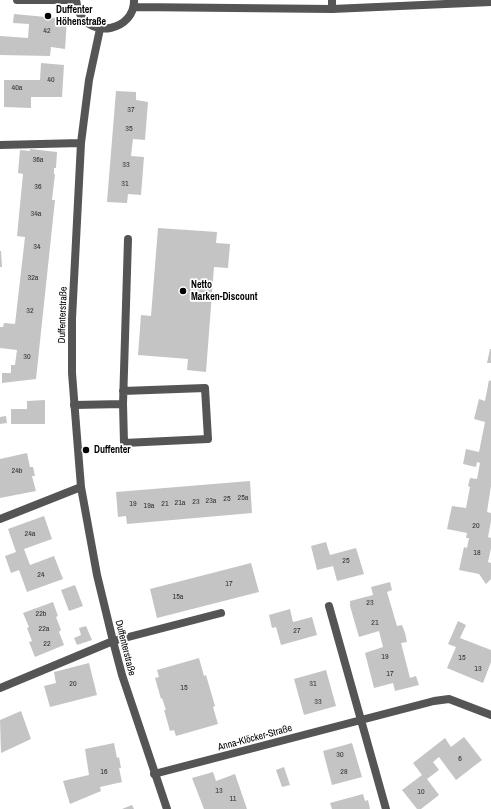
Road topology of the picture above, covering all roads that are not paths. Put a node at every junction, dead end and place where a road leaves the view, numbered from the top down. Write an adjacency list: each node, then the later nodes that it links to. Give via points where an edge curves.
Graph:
1 (17, 0): 2 (street)
2 (76, 0): 7 (street, via 83,18)
3 (491, 2): 6 (street)
4 (134, 3): 5 (street); 7 (street, via 131,15 125,22 113,28)
5 (196, 4): 6 (street)
6 (332, 4)
7 (100, 29): 8 (street, Duffenterstraße, via 89,80)
8 (81, 143): 9 (street); 13 (street, Duffenterstraße, via 72,319)
9 (0, 145)
10 (128, 239): 11 (street)
11 (123, 391): 12 (street); 12 (street, via 205,388 208,439 124,442)
12 (123, 404): 13 (street)
13 (74, 405): 14 (street, Duffenterstraße)
14 (81, 487): 15 (street); 18 (street, Duffenterstraße, via 97,575)
15 (0, 518)
16 (329, 606): 21 (street)
17 (221, 613): 18 (street)
18 (113, 641): 19 (street); 22 (street, Duffenterstraße)
19 (0, 688)
20 (491, 715): 21 (street, Anna-Klöcker-Straße, via 449,699)
21 (360, 720): 22 (street, Anna-Klöcker-Straße); 24 (street)
22 (154, 774): 23 (street, Duffenterstraße)
23 (167, 809)
24 (386, 809)

